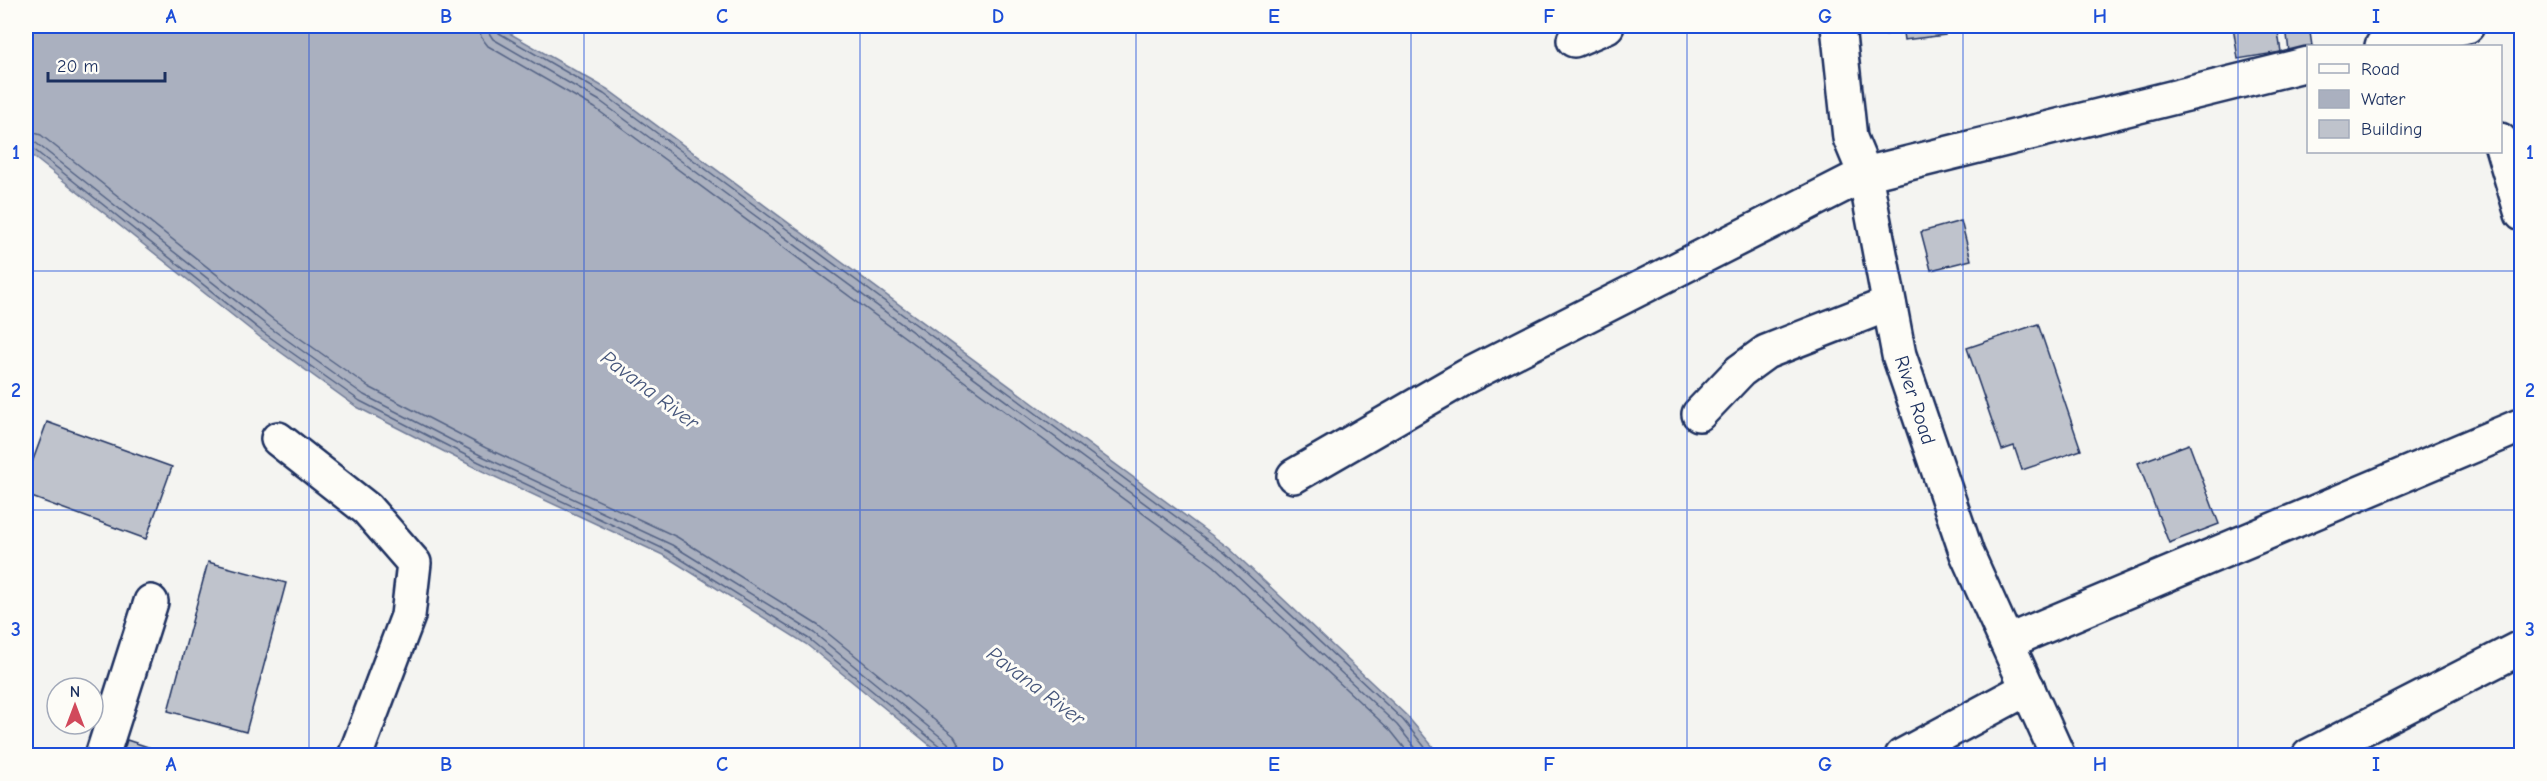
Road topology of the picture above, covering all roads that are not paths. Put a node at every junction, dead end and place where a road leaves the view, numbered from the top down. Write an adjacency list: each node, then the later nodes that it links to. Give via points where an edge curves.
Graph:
1 (1607, 26): 5 (street)
2 (1838, 26): 10 (street, River Road, via 1850,138)
3 (2467, 26): 6 (street)
4 (2473, 26): 7 (street)
5 (1574, 40)
6 (2386, 45)
7 (2477, 45)
8 (2307, 64): 10 (street)
9 (2502, 147): 11 (street)
10 (1865, 174): 12 (street, River Road); 16 (street, via 1467,376)
11 (2522, 214)
12 (1889, 304): 13 (street, via 1766,352 1740,371); 18 (street, River Road, via 1899,355 1967,554)
13 (1700, 414)
14 (2522, 425): 18 (street)
15 (278, 439): 22 (street, via 367,509 414,563 408,616)
16 (1294, 476)
17 (151, 603): 21 (street)
18 (2007, 642): 20 (street, River Road)
19 (2522, 647): 25 (street)
20 (2028, 688): 23 (street); 24 (street, River Road)
21 (102, 756)
22 (355, 756)
23 (1902, 756)
24 (2058, 756)
25 (2309, 756)

